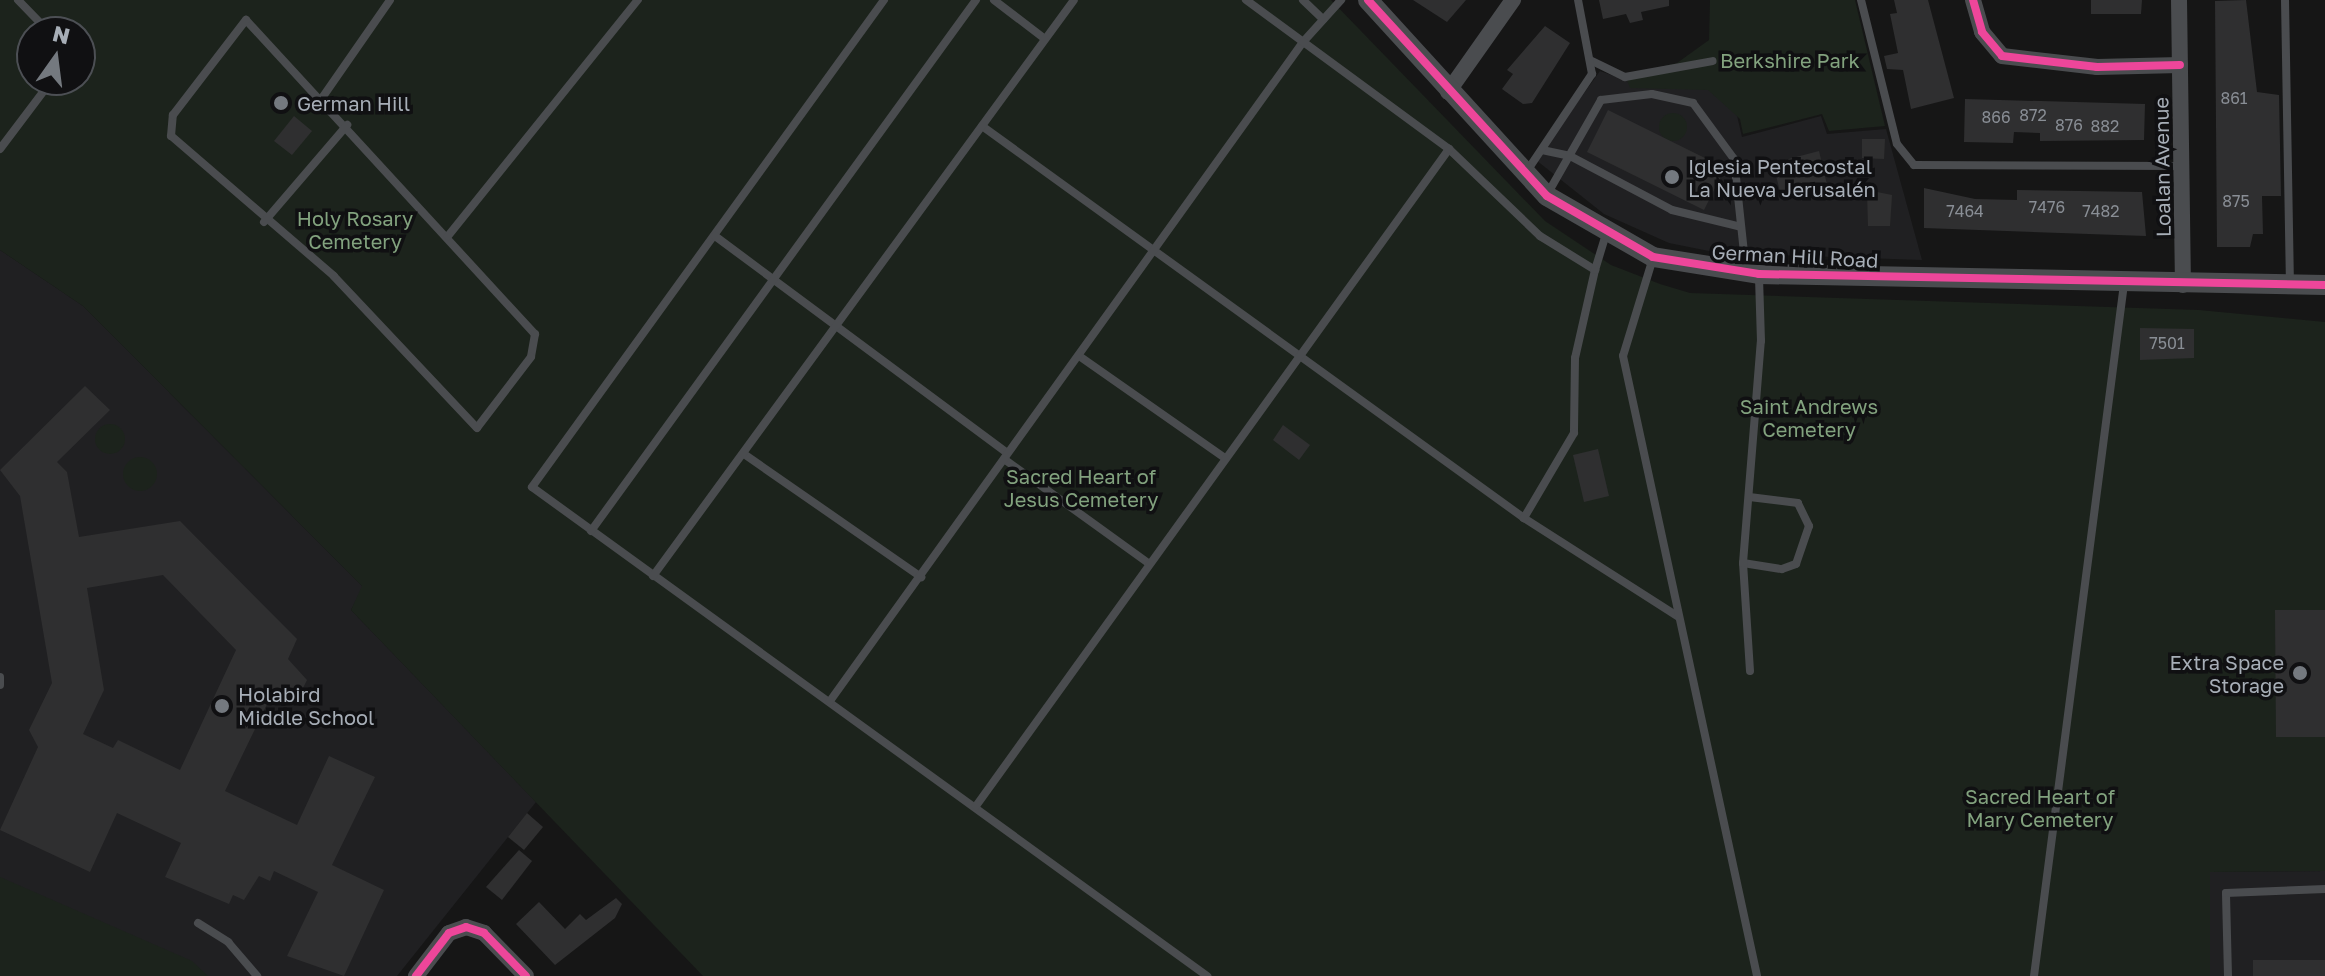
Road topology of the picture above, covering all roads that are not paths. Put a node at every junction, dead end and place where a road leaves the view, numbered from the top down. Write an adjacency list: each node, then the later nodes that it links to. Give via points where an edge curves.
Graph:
1 (18, 0): 18 (lane)
2 (390, 0): 27 (lane)
3 (638, 0): 40 (lane)
4 (884, 0): 41 (lane)
5 (976, 0): 46 (lane)
6 (994, 0): 20 (lane)
7 (1074, 0): 20 (lane)
8 (1246, 0): 21 (lane)
9 (1303, 0): 19 (lane)
10 (1341, 0): 19 (lane)
11 (1513, 0): 25 (street)
12 (1578, 0): 22 (lane)
13 (1861, 0): 34 (lane, via 1897,144 1914,165)
14 (1973, 0): 24 (street, via 1982,32 2002,56 2097,67)
15 (2179, 0): 24 (street, Loalan Avenue)
16 (2285, 0): 49 (lane)
17 (1372, 2): 25 (street, German Hill Road)
18 (34, 16)
19 (1323, 19): 21 (lane)
20 (1045, 39): 29 (lane)
21 (1303, 42): 31 (lane); 42 (lane)
22 (1590, 60): 23 (lane, via 1625,77); 32 (lane, via 1592,74)
23 (1713, 61)
24 (2180, 65): 34 (street, Loalan Avenue)
25 (1448, 92): 35 (street, German Hill Road)
26 (40, 96): 30 (lane)
27 (322, 98): 28 (lane); 37 (lane, via 246,20 173,115 176,145)
28 (347, 125): 37 (lane); 40 (lane)
29 (982, 126): 42 (lane); 51 (lane)
30 (0, 149)
31 (1449, 149): 44 (lane, via 1540,236); 52 (lane)
32 (1542, 150): 33 (lane); 35 (lane)
33 (1570, 156): 36 (lane); 38 (lane, via 1672,210); 38 (lane, via 1601,100 1652,94 1693,103 1734,159)
34 (2182, 166): 48 (street, Loalan Avenue)
35 (1524, 175): 36 (street, German Hill Road)
36 (1547, 196): 39 (street, German Hill Road)
37 (264, 222): 40 (lane, via 334,276 477,428 531,357 535,334)
38 (1741, 227): 45 (lane)
39 (1606, 235): 43 (street, German Hill Road); 44 (lane)
40 (448, 236)
41 (715, 236): 46 (lane); 59 (lane, via 532,487)
42 (1155, 248): 52 (lane); 53 (lane)
43 (1653, 257): 45 (street, German Hill Road); 64 (lane, via 1623,356)
44 (1595, 270): 58 (lane, via 1575,358 1574,433)
45 (1753, 273): 47 (street, German Hill Road); 57 (lane)
46 (775, 281): 51 (lane); 59 (lane)
47 (2124, 284): 48 (street, German Hill Road); 77 (lane)
48 (2183, 285): 49 (street, German Hill Road)
49 (2290, 285): 50 (street, German Hill Road)
50 (2325, 285)
51 (836, 326): 54 (lane); 55 (lane)
52 (1302, 356): 56 (lane); 58 (lane)
53 (1082, 358): 55 (lane); 56 (lane)
54 (744, 454): 62 (lane); 63 (lane)
55 (1005, 456): 60 (lane); 63 (lane)
56 (1225, 458): 60 (lane)
57 (1749, 497): 61 (lane); 61 (lane, via 1798,503 1809,526 1796,564 1782,569)
58 (1524, 518): 64 (lane)
59 (591, 531): 62 (lane)
60 (1148, 563): 69 (lane)
61 (1743, 563): 65 (lane)
62 (653, 576): 68 (lane)
63 (921, 577): 68 (lane)
64 (1677, 616): 76 (lane)
65 (1750, 671)
66 (0, 677): 67 (lane)
67 (0, 685)
68 (830, 701): 69 (lane)
69 (976, 806): 75 (lane)
70 (2325, 889): 78 (lane, via 2226,893)
71 (198, 923): 72 (lane, via 228,942)
72 (257, 976)
73 (416, 976): 74 (street, via 449,933 466,927 484,933)
74 (526, 976)
75 (1207, 976)
76 (1757, 976)
77 (2034, 976)
78 (2228, 976)

